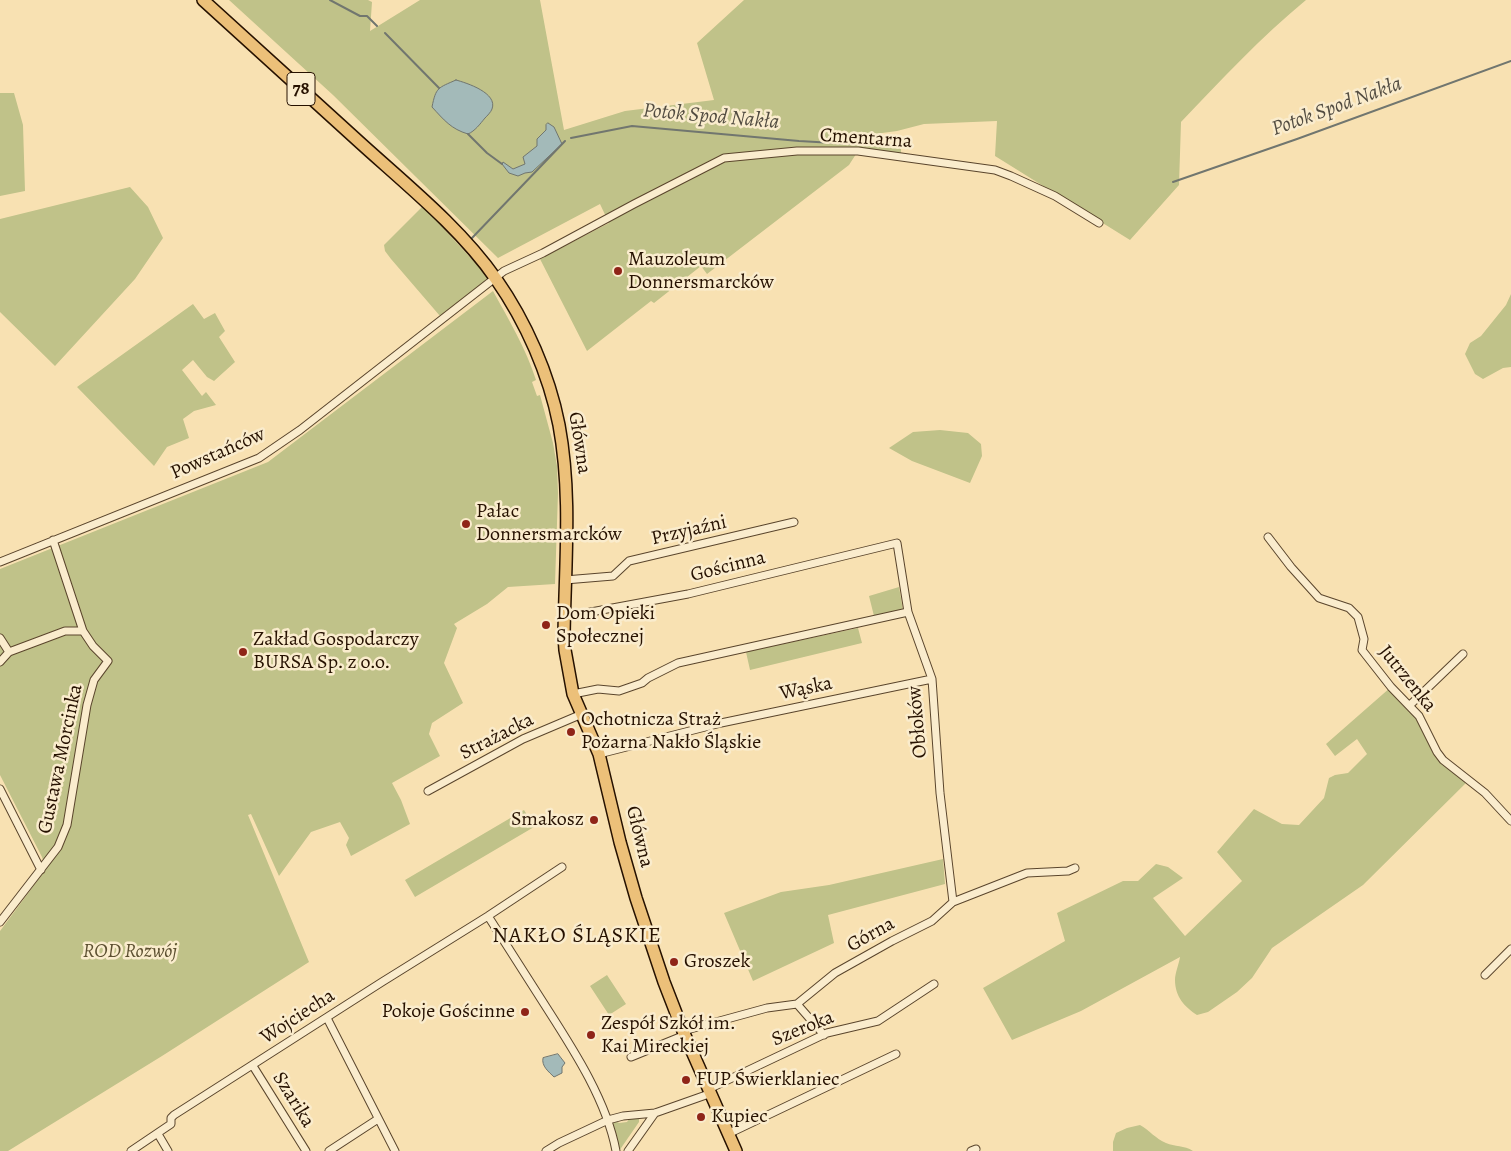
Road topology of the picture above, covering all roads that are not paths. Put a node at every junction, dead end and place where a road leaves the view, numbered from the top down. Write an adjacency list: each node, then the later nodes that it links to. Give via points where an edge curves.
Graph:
1 (203, 0): 3 (main road, Główna / 78, via 429,205)
2 (1099, 224): 3 (street, Cmentarna, via 1055,196 995,170 858,151 749,155 724,158)
3 (496, 278): 6 (street, Powstańców, via 265,455); 9 (main road, Główna / 78, via 532,344 558,424 566,483)
4 (794, 522): 9 (street, Przyjaźni, via 629,562 613,576)
5 (1268, 537): 19 (street, Jutrzenka, via 1319,598 1349,608 1358,616 1364,639 1362,650)
6 (53, 540): 8 (street, Powstańców); 12 (street)
7 (897, 543): 10 (street, Obłoków); 11 (street, Gościnna, via 688,594)
8 (0, 562)
9 (565, 580): 11 (main road, Główna / 78)
10 (908, 612): 17 (street, Obłoków); 18 (street, via 678,664 642,684 619,691 598,689)
11 (564, 617): 18 (main road, Główna / 78, via 565,650)
12 (82, 631): 14 (street, via 65,631); 27 (street, Gustawa Morcinka, via 108,661 94,680 87,705 67,825 58,847)
13 (0, 638): 14 (street)
14 (9, 652): 16 (street)
15 (1463, 654): 19 (street)
16 (0, 662)
17 (932, 679): 21 (street, Wąska, via 721,723); 28 (street, Obłoków, via 940,793)
18 (573, 694): 20 (main road, Główna / 78)
19 (1410, 705): 24 (street, Jutrzenka, via 1420,716 1443,760 1485,793)
20 (582, 714): 21 (main road, Główna / 78); 23 (street, Strażacka, via 523,739)
21 (599, 754): 36 (main road, Główna / 78, via 636,898)
22 (1, 792): 27 (street)
23 (428, 792)
24 (1511, 821)
25 (562, 867): 29 (street, Wojciecha)
26 (1075, 868): 28 (street, Górna, via 1027,873)
27 (41, 870): 30 (street, Gustawa Morcinka)
28 (953, 902): 34 (street, Górna, via 932,922 835,973)
29 (488, 916): 35 (street, Wojciecha); 44 (street, via 574,1050)
30 (0, 922)
31 (1511, 950): 32 (street)
32 (1485, 975)
33 (934, 984): 37 (street, Szeroka, via 878,1021)
34 (797, 1004): 36 (street, via 767,1008); 37 (street)
35 (327, 1018): 40 (street, Wojciecha); 43 (street)
36 (684, 1033): 39 (street); 41 (main road, Główna / 78)
37 (824, 1035): 41 (street, Szeroka)
38 (896, 1054): 46 (street)
39 (631, 1057)
40 (252, 1066): 45 (street, Wojciecha, via 174,1115 171,1124); 49 (street, Szarika)
41 (709, 1090): 42 (street, Szeroka, via 706,1094); 46 (main road, Główna / 78)
42 (655, 1113): 44 (street, Szeroka); 54 (street)
43 (378, 1119): 50 (street); 51 (street)
44 (608, 1120): 52 (street, Szeroka); 53 (street)
45 (158, 1134): 47 (street, Wojciecha); 48 (street)
46 (728, 1134): 55 (main road, Główna / 78)
47 (131, 1151)
48 (168, 1151)
49 (306, 1151)
50 (329, 1151)
51 (395, 1151)
52 (546, 1151)
53 (616, 1151)
54 (628, 1151)
55 (736, 1151)

